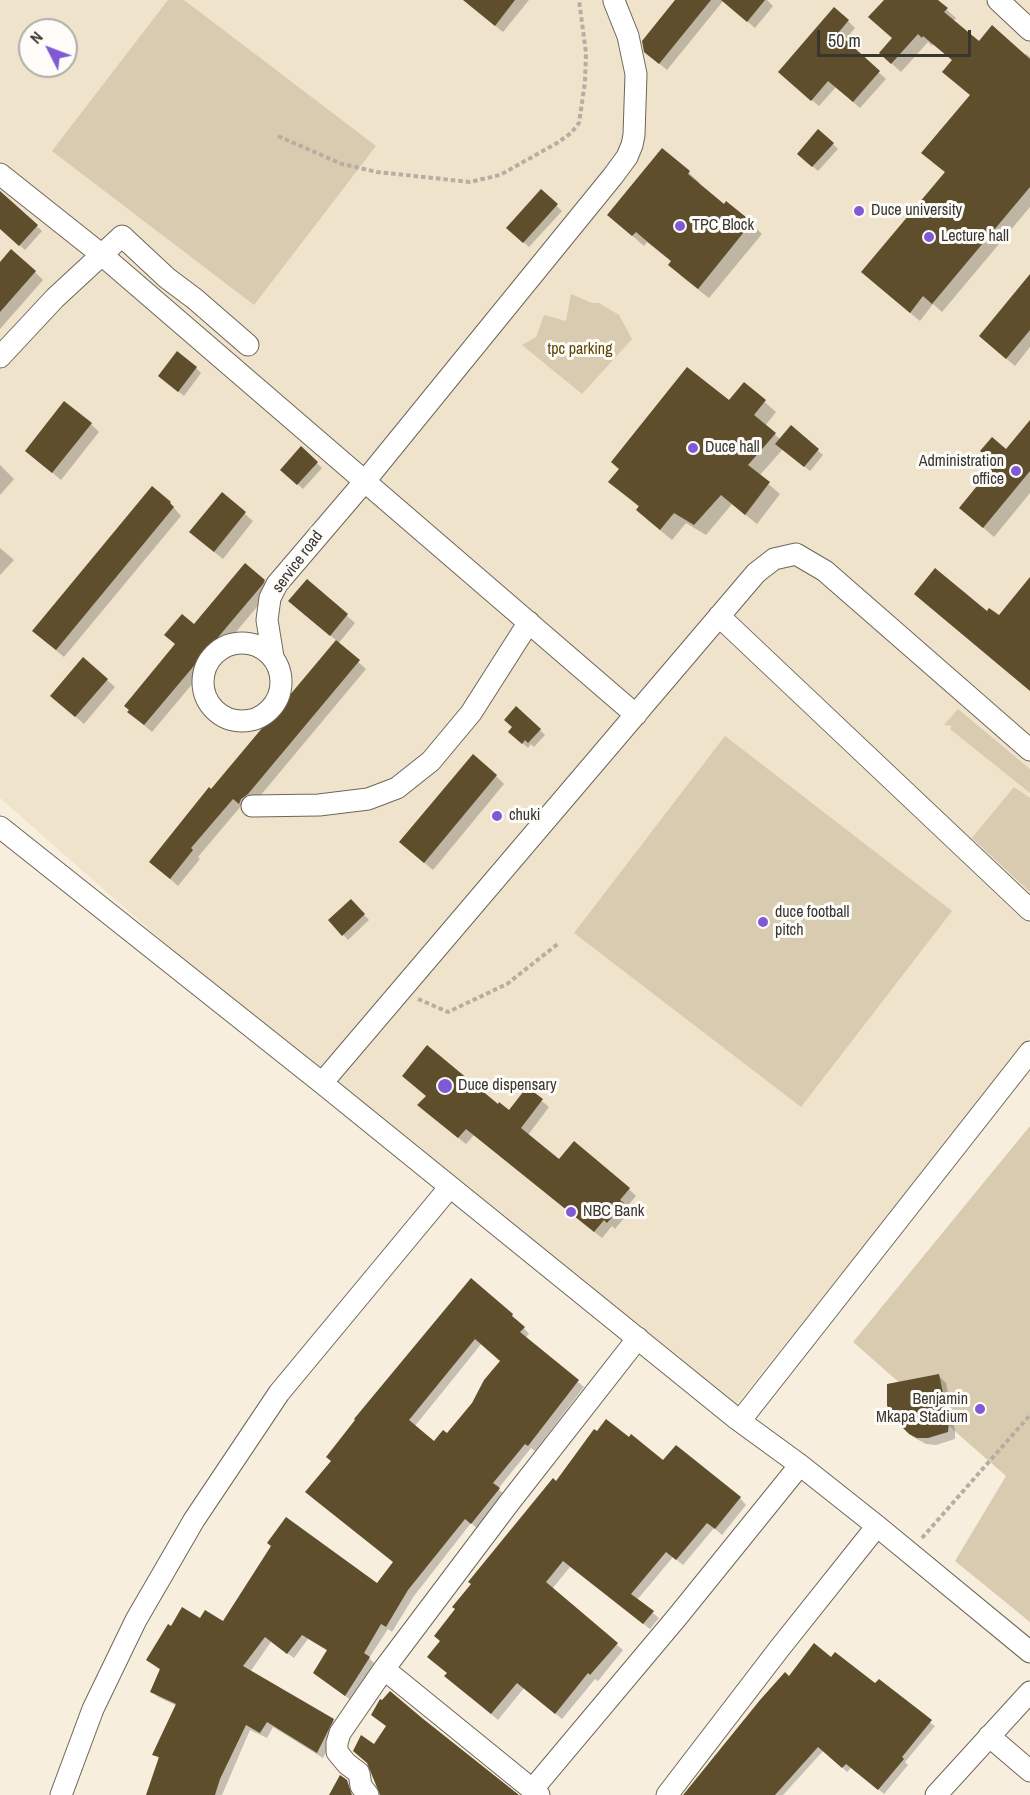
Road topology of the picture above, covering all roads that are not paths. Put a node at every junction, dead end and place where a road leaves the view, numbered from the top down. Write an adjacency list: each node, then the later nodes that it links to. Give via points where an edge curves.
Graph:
1 (613, 0): 8 (street, service road, via 628,36 636,74 634,135 627,157)
2 (998, 0): 3 (street)
3 (1030, 30)
4 (0, 174): 5 (street)
5 (102, 255): 6 (street, via 122,236); 7 (street); 8 (street)
6 (248, 345)
7 (0, 357)
8 (365, 481): 10 (street); 11 (street, service road, via 277,584 267,620)
9 (719, 616): 12 (street); 13 (street, via 756,573 774,559 796,554 825,572); 16 (street)
10 (529, 622): 12 (street); 14 (street, via 471,713 431,761 397,788 368,799 329,804)
11 (273, 657)
12 (636, 715): 18 (street)
13 (1030, 750)
14 (252, 806)
15 (0, 827): 18 (street)
16 (1030, 910)
17 (1030, 1052): 21 (street)
18 (322, 1083): 19 (street)
19 (449, 1188): 20 (street); 30 (street, via 279,1393 194,1520 131,1630 93,1709)
20 (639, 1338): 21 (street); 25 (street)
21 (740, 1421): 22 (street)
22 (800, 1465): 23 (street); 29 (street)
23 (877, 1526): 24 (street); 32 (street)
24 (1030, 1652)
25 (384, 1669): 29 (street); 31 (street, via 337,1743 337,1752 359,1773 361,1786)
26 (1030, 1692): 27 (street)
27 (989, 1736): 28 (street); 33 (street)
28 (1030, 1771)
29 (536, 1792)
30 (61, 1795)
31 (368, 1795)
32 (667, 1795)
33 (936, 1795)

